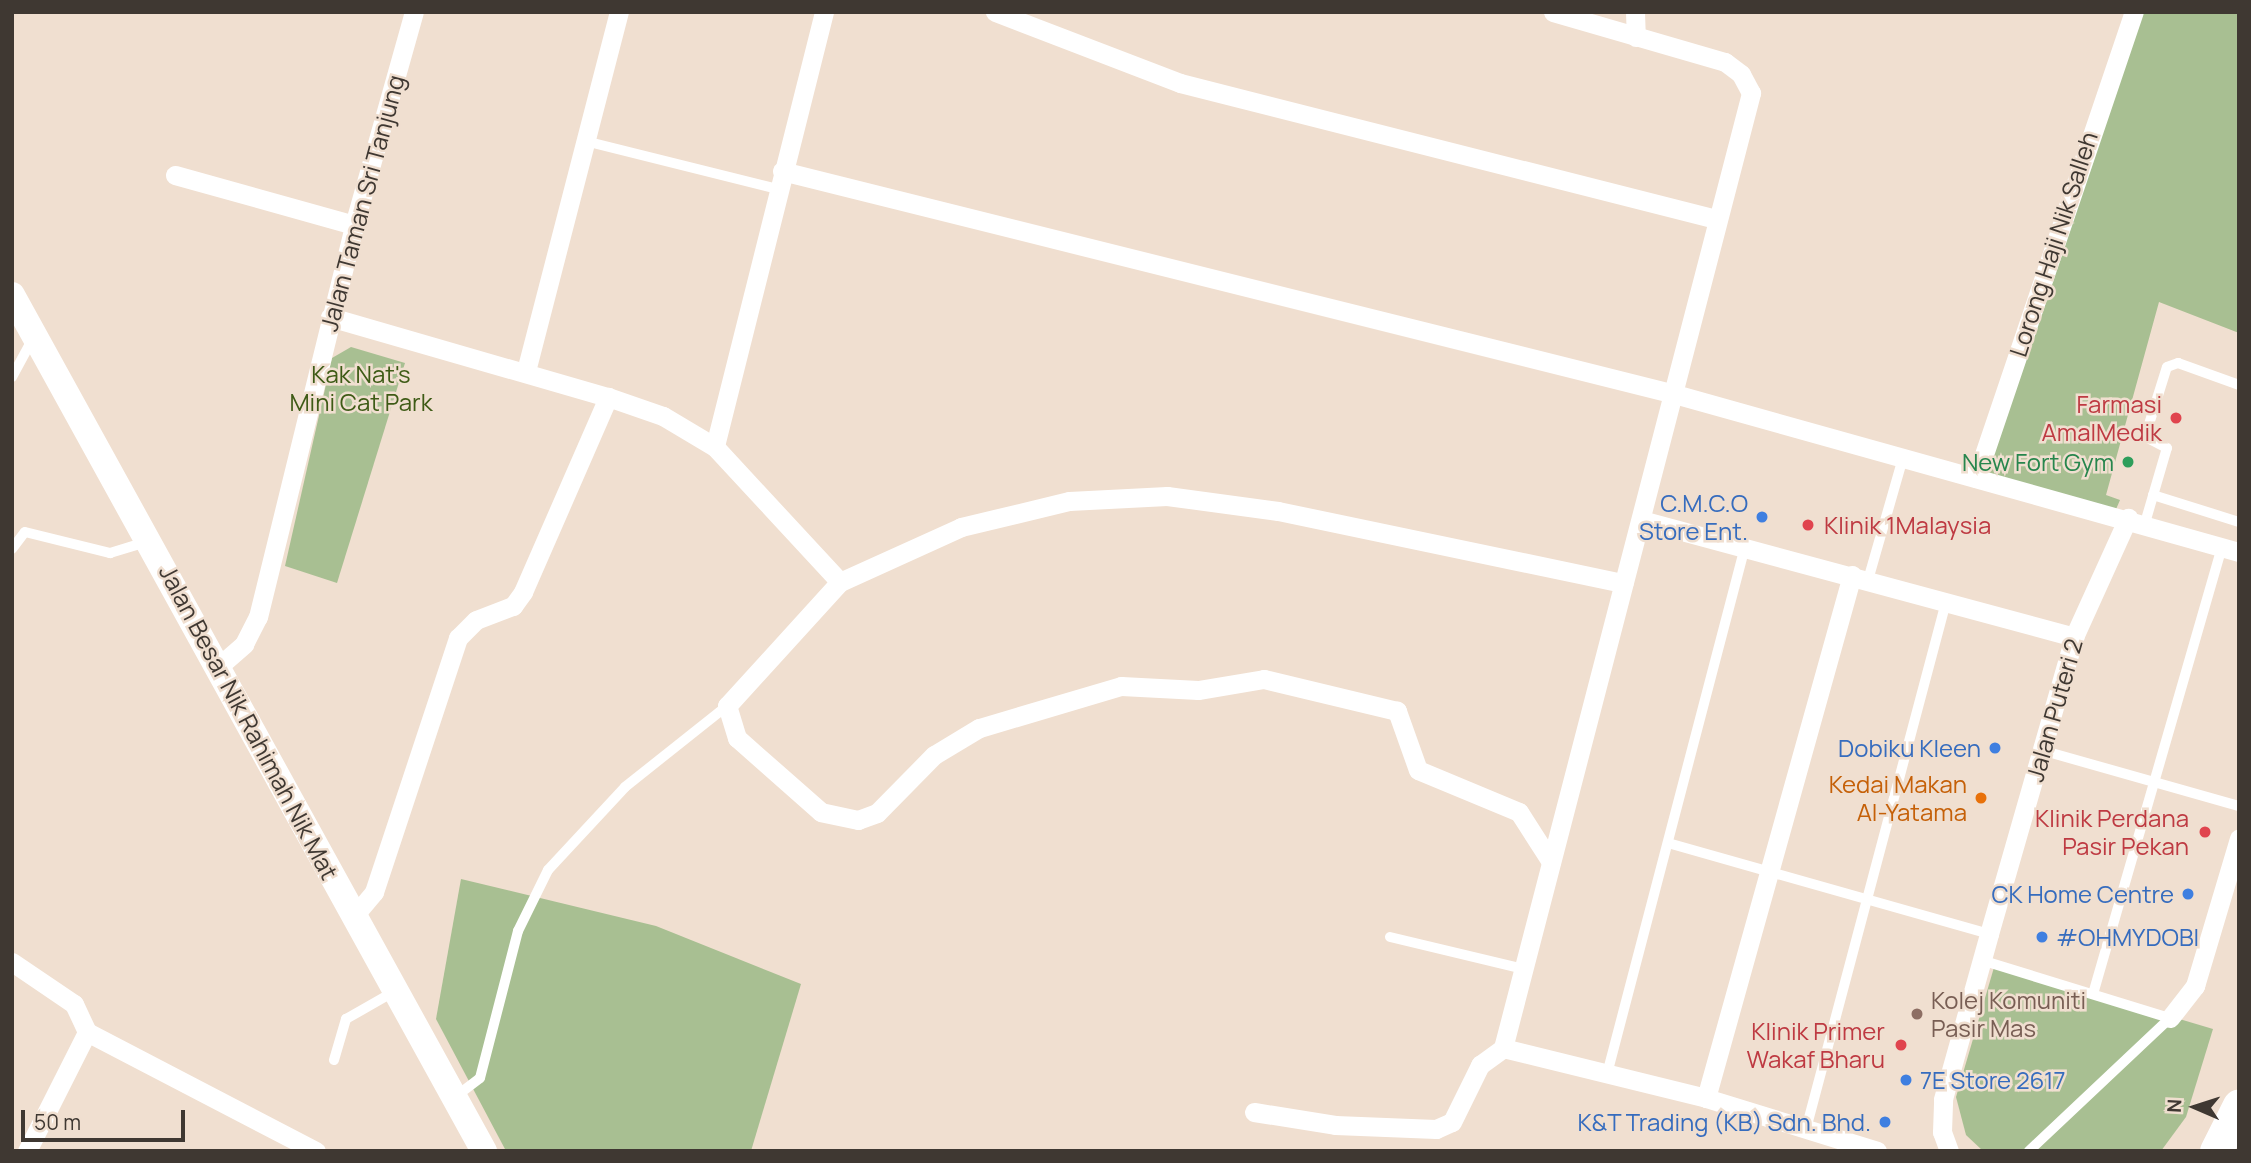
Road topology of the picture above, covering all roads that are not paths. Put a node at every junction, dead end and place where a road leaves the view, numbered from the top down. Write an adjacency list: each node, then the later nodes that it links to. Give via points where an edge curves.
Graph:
1 (414, 12): 13 (street, Jalan Taman Sri Tanjung)
2 (619, 12): 9 (street)
3 (824, 12): 11 (street)
4 (995, 12): 12 (street, via 1180,83)
5 (1553, 12): 8 (street)
6 (1635, 12): 8 (street)
7 (2134, 12): 24 (street, Lorong Haji Nik Salleh)
8 (1636, 37): 12 (street, via 1725,62 1741,74 1751,93 1749,117)
9 (585, 141): 11 (lane); 17 (street)
10 (175, 175): 13 (street)
11 (779, 180): 20 (street); 22 (street)
12 (1716, 219): 20 (street)
13 (354, 225): 15 (street, Jalan Taman Sri Tanjung)
14 (12, 295): 16 (street, Jalan Besar Nik Rahimah Nik Mat)
15 (330, 317): 17 (street); 38 (street, Jalan Taman Sri Tanjung, via 316,406 258,617 244,644)
16 (35, 335): 18 (lane); 29 (street, Jalan Besar Nik Rahimah Nik Mat)
17 (526, 371): 21 (street)
18 (12, 377)
19 (2239, 385): 25 (lane, via 2178,363 2167,367 2146,436 2167,448)
20 (1671, 393): 23 (street); 26 (street)
21 (608, 397): 22 (street, via 663,416); 48 (street, via 523,592 458,638 374,892)
22 (715, 447): 34 (street)
23 (1903, 458): 24 (street); 33 (lane)
24 (1976, 478): 27 (street)
25 (2153, 495): 27 (lane); 28 (lane)
26 (1641, 520): 30 (street); 35 (street)
27 (2136, 521): 32 (street); 37 (street, Jalan Puteri 2)
28 (2239, 522)
29 (151, 541): 31 (lane, via 110,554 26,532); 38 (street, Jalan Besar Nik Rahimah Nik Mat)
30 (1745, 547): 33 (street); 44 (lane)
31 (12, 549)
32 (2230, 550): 41 (lane)
33 (1860, 577): 36 (street); 46 (street)
34 (839, 582): 35 (street, via 961,527 1069,501 1167,496 1278,511); 39 (street)
35 (1624, 583): 45 (street)
36 (1946, 601): 37 (street); 47 (lane)
37 (2074, 637): 40 (street, Jalan Puteri 2)
38 (218, 667): 48 (street, Jalan Besar Nik Rahimah Nik Mat)
39 (727, 706): 45 (street, via 737,738 821,812 858,820 877,813 934,755 979,728 1121,686 1198,690 1264,679 1397,711 1418,770 1519,812); 61 (lane, via 625,787 548,870 518,931 480,1078)
40 (2042, 750): 41 (lane); 49 (street, Jalan Puteri 2)
41 (2154, 783): 42 (lane); 55 (lane)
42 (2239, 806)
43 (2239, 838): 56 (street, via 2195,986)
44 (1668, 843): 46 (lane); 60 (lane)
45 (1551, 862): 53 (street)
46 (1769, 870): 47 (lane); 62 (street)
47 (1868, 897): 49 (lane); 65 (lane)
48 (354, 916): 54 (street, Jalan Besar Nik Rahimah Nik Mat)
49 (1989, 934): 51 (street, Jalan Puteri 2)
50 (1390, 937): 53 (lane)
51 (1981, 960): 55 (lane); 70 (street, Jalan Puteri 2, via 1943,1099 1942,1132)
52 (12, 962): 57 (street, via 74,1004)
53 (1523, 969): 58 (street)
54 (396, 990): 59 (lane, via 346,1019); 61 (street, Jalan Besar Nik Rahimah Nik Mat)
55 (2093, 994): 56 (lane)
56 (2170, 1018): 71 (lane)
57 (87, 1032): 66 (street); 67 (street)
58 (1503, 1048): 60 (street); 64 (street, via 1480,1065 1452,1122 1436,1129 1335,1125)
59 (334, 1060)
60 (1607, 1074): 62 (street)
61 (455, 1098): 68 (street, Jalan Besar Nik Rahimah Nik Mat)
62 (1706, 1098): 65 (street)
63 (2239, 1105): 72 (highway)
64 (1254, 1112)
65 (1806, 1129): 69 (street)
66 (27, 1151)
67 (316, 1151)
68 (484, 1151)
69 (1877, 1151)
70 (1949, 1151)
71 (2029, 1151)
72 (2216, 1151)

